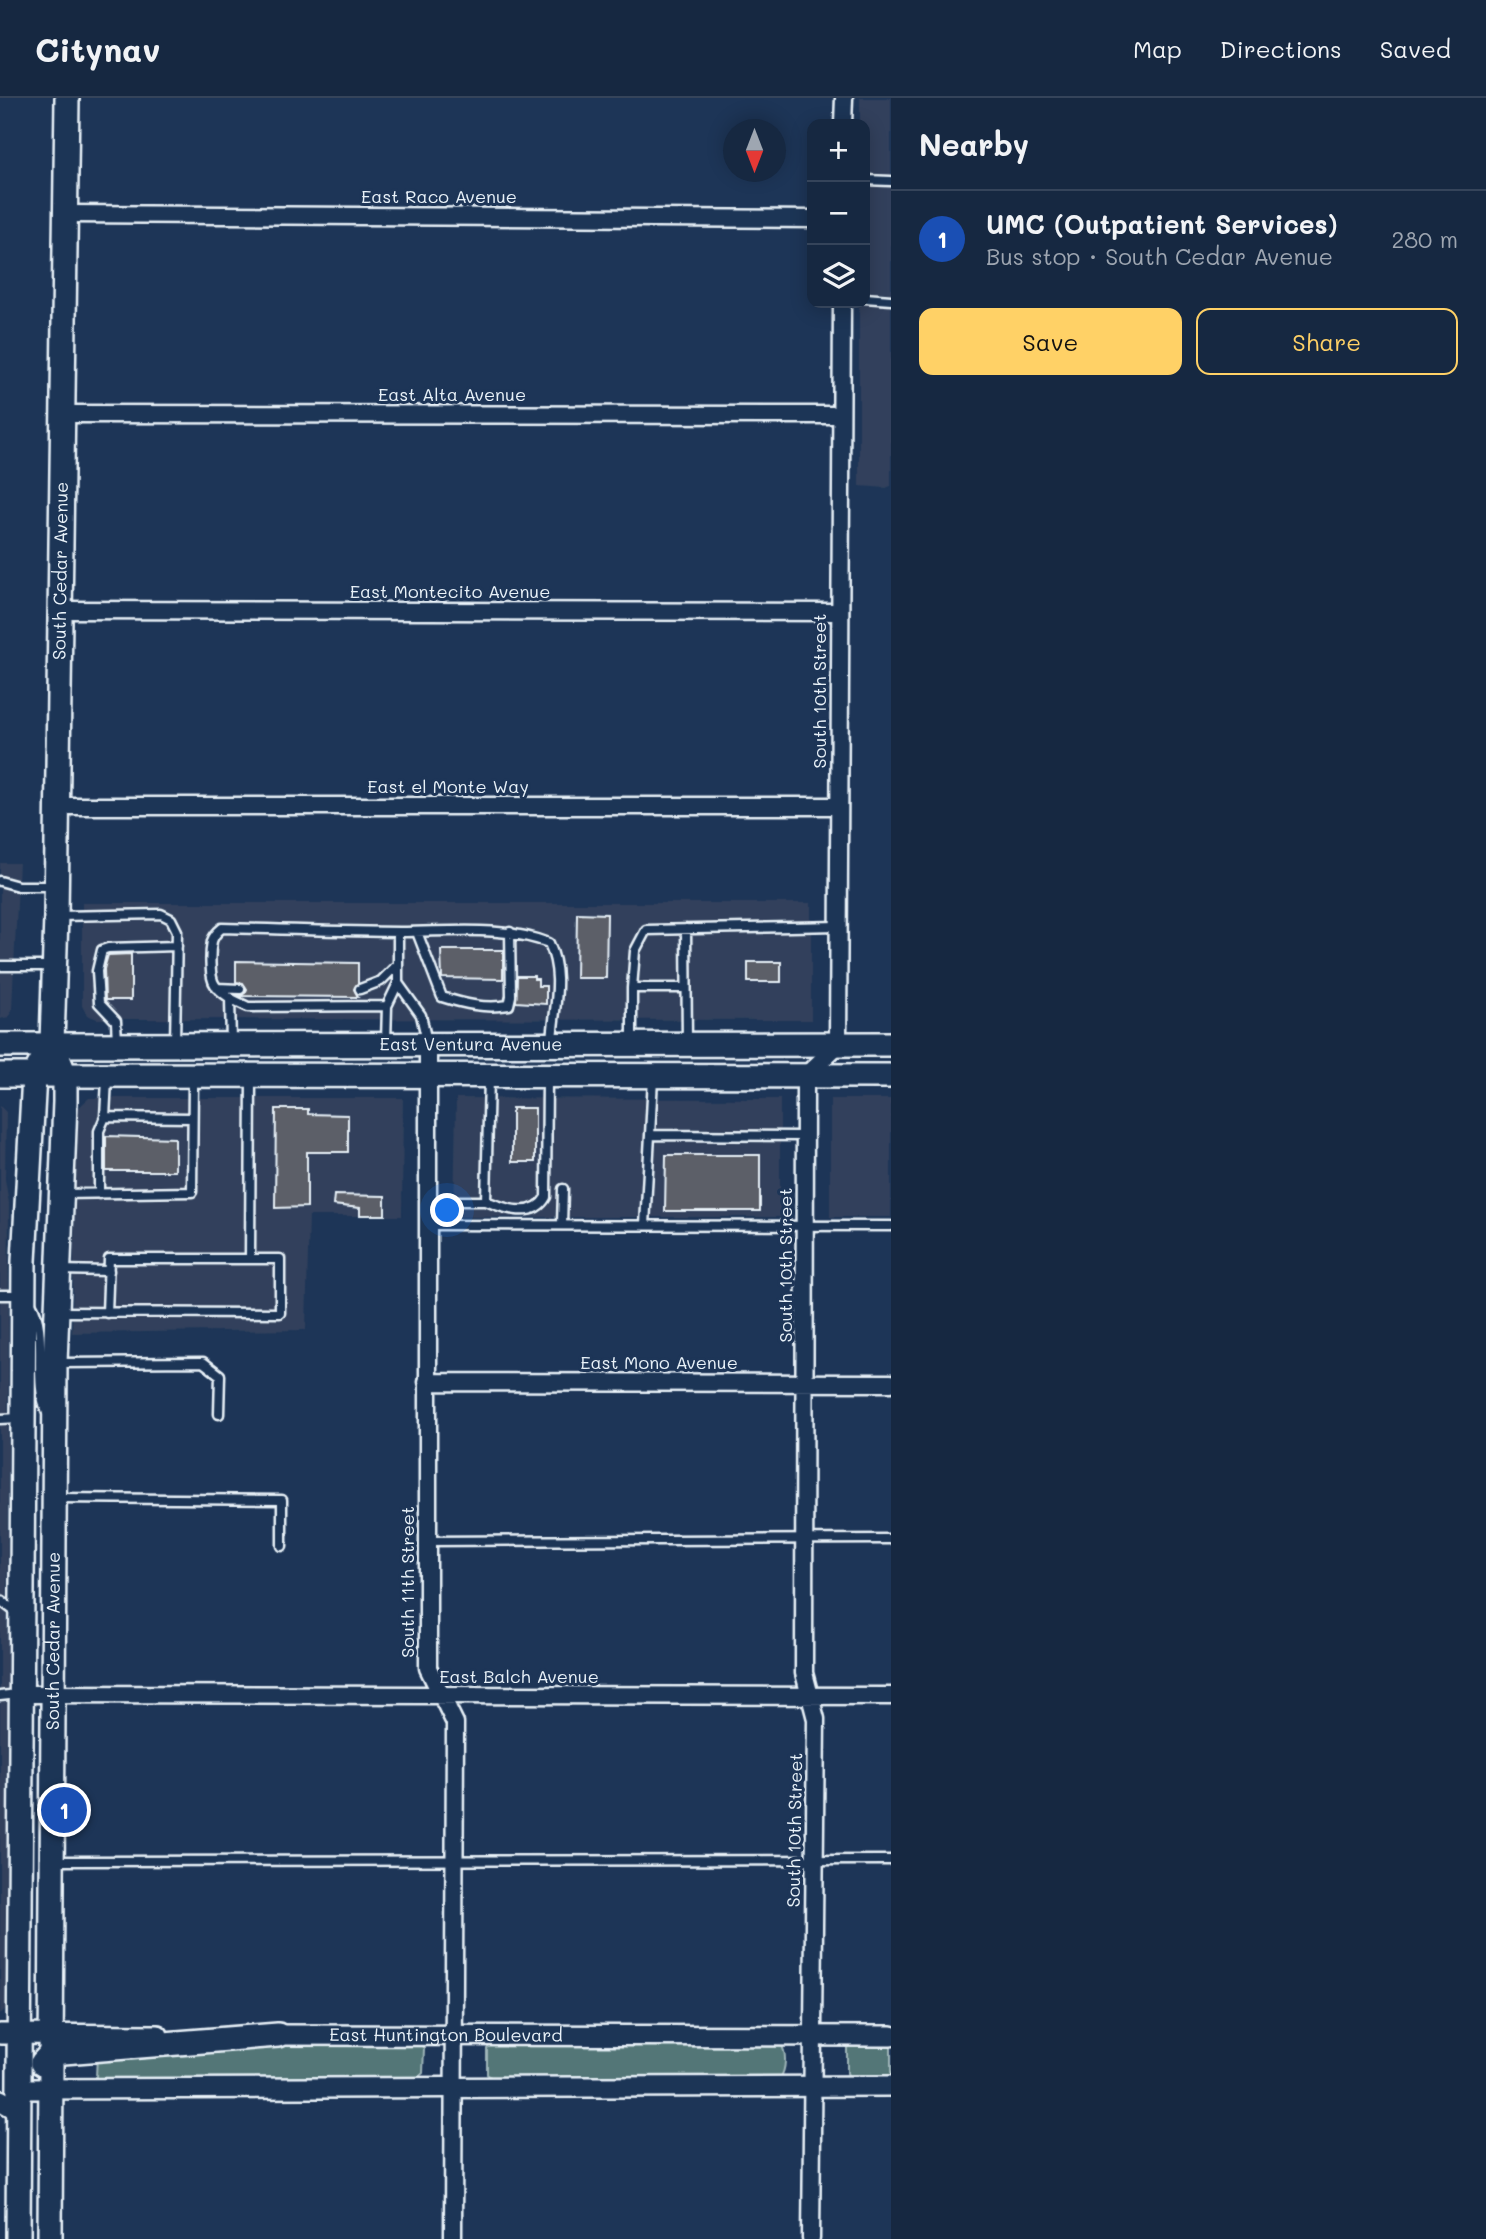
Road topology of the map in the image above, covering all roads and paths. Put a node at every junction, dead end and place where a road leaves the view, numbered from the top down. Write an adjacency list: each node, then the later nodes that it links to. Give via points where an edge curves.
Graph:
1 (67, 98): 6 (main road, South Cedar Avenue)
2 (844, 98): 3 (street)
3 (844, 119)
4 (870, 180): 5 (lane)
5 (891, 181)
6 (65, 214): 7 (street, East Raco Avenue); 11 (main road, South Cedar Avenue)
7 (807, 219)
8 (870, 298): 9 (lane)
9 (891, 300)
10 (842, 308): 12 (street, South 10th Street)
11 (63, 414): 12 (street, East Alta Avenue); 13 (main road, South Cedar Avenue)
12 (841, 415): 14 (street, South 10th Street)
13 (60, 610): 14 (street, East Montecito Avenue); 15 (main road, South Cedar Avenue)
14 (840, 612): 16 (street, South 10th Street)
15 (57, 806): 16 (street, East el Monte Way); 18 (main road, South Cedar Avenue)
16 (839, 806): 20 (street, South 10th Street)
17 (0, 881): 18 (lane)
18 (56, 886): 19 (main road, South Cedar Avenue)
19 (56, 916): 25 (lane, via 161,915 171,919); 27 (main road, South Cedar Avenue)
20 (839, 926): 21 (lane); 48 (street, South 10th Street)
21 (686, 929): 31 (lane, via 646,930 635,951); 32 (lane)
22 (398, 932): 23 (lane); 26 (lane); 30 (lane, via 222,928 212,942 212,980)
23 (417, 932): 24 (lane); 24 (lane, via 442,997 470,1006 497,1007 509,1005 511,996)
24 (510, 932): 43 (lane, via 549,943 556,958 558,1006)
25 (177, 946): 38 (lane, via 102,950 97,971 99,1003 116,1021); 39 (lane)
26 (398, 964): 29 (lane); 34 (lane, via 381,981)
27 (55, 965): 28 (lane); 37 (main road, South Cedar Avenue)
28 (0, 966)
29 (398, 983): 36 (lane); 42 (lane, via 421,1015)
30 (217, 988): 33 (lane); 35 (lane)
31 (632, 988): 32 (lane); 44 (lane)
32 (686, 988): 45 (lane)
33 (240, 989)
34 (360, 989)
35 (230, 998): 36 (lane, via 248,1007); 40 (lane)
36 (387, 1006): 41 (lane)
37 (52, 1043): 38 (main road, East Ventura Avenue); 47 (main road, East Ventura Avenue); 50 (main road, South Cedar Avenue); 51 (main road, South Cedar Avenue)
38 (117, 1043): 39 (main road, East Ventura Avenue)
39 (175, 1043): 40 (main road, East Ventura Avenue)
40 (230, 1043): 41 (main road, East Ventura Avenue)
41 (386, 1043): 42 (main road, East Ventura Avenue)
42 (428, 1044): 43 (main road, East Ventura Avenue); 52 (street, South 11th Street)
43 (551, 1044): 44 (main road, East Ventura Avenue)
44 (632, 1044): 45 (main road, East Ventura Avenue)
45 (687, 1044): 48 (main road, East Ventura Avenue)
46 (891, 1044): 48 (main road, East Ventura Avenue)
47 (0, 1045)
48 (838, 1045): 59 (street)
49 (0, 1075): 50 (main road, East Ventura Avenue)
50 (34, 1075): 51 (main road, East Ventura Avenue); 79 (main road, South Cedar Avenue)
51 (65, 1075): 56 (main road, East Ventura Avenue); 66 (main road, South Cedar Avenue)
52 (427, 1075): 53 (main road, East Ventura Avenue); 58 (main road, East Ventura Avenue); 68 (street, South 11th Street)
53 (489, 1075): 54 (main road, East Ventura Avenue); 69 (lane)
54 (547, 1075): 55 (main road, East Ventura Avenue); 69 (lane, via 546,1197 541,1206 531,1210 503,1208)
55 (654, 1075): 59 (main road, East Ventura Avenue); 63 (lane)
56 (107, 1076): 57 (main road, East Ventura Avenue); 61 (lane)
57 (193, 1076): 58 (main road, East Ventura Avenue); 62 (lane)
58 (251, 1076): 75 (lane)
59 (805, 1076): 60 (main road, East Ventura Avenue); 64 (street, South 10th Street)
60 (891, 1076)
61 (105, 1117): 62 (lane); 67 (lane, via 99,1131)
62 (192, 1118): 67 (lane, via 192,1192)
63 (650, 1135): 64 (lane); 72 (lane)
64 (805, 1136): 73 (street, South 10th Street)
65 (563, 1189): 71 (lane)
66 (62, 1194): 67 (lane); 76 (main road, South Cedar Avenue)
67 (99, 1194)
68 (427, 1201): 69 (lane); 70 (street, South 11th Street)
69 (486, 1201)
70 (427, 1225): 71 (lane); 83 (street, South 11th Street)
71 (562, 1225): 72 (lane)
72 (645, 1225): 73 (lane)
73 (805, 1226): 74 (lane); 84 (street, South 10th Street)
74 (891, 1226)
75 (250, 1259): 77 (lane, via 109,1259); 81 (lane, via 280,1259 280,1313)
76 (59, 1270): 77 (lane); 80 (main road, South Cedar Avenue)
77 (109, 1271): 81 (lane)
78 (0, 1295): 79 (lane)
79 (23, 1295): 87 (main road, South Cedar Avenue); 88 (lane, via 33,1305 37,1320 41,1399)
80 (56, 1311): 81 (lane); 82 (main road, South Cedar Avenue)
81 (107, 1313)
82 (55, 1363): 86 (lane, via 203,1362 220,1375); 88 (main road, South Cedar Avenue)
83 (427, 1382): 84 (street, East Mono Avenue); 92 (street, South 11th Street)
84 (805, 1382): 85 (street, East Mono Avenue); 91 (street, South 10th Street)
85 (891, 1382)
86 (219, 1414)
87 (11, 1418): 95 (main road, South Cedar Avenue)
88 (55, 1432): 89 (main road, South Cedar Avenue)
89 (54, 1498): 93 (lane, via 282,1500); 96 (main road, South Cedar Avenue)
90 (891, 1539): 91 (lane)
91 (804, 1540): 92 (lane); 99 (street, South 10th Street, via 804,1673)
92 (426, 1541): 98 (street, South 11th Street, via 428,1668)
93 (282, 1546)
94 (0, 1600): 95 (lane)
95 (22, 1616): 97 (main road, South Cedar Avenue)
96 (53, 1693): 97 (street, East Balch Avenue); 98 (street, East Balch Avenue); 104 (main road, South Cedar Avenue)
97 (11, 1695): 105 (main road, South Cedar Avenue)
98 (443, 1696): 99 (street, East Balch Avenue); 101 (street, South 11th Street, via 455,1723)
99 (810, 1696): 100 (street, East Balch Avenue); 102 (street, South 10th Street, via 816,1719)
100 (891, 1696)
101 (453, 1859): 102 (lane); 104 (lane); 109 (street, South 11th Street)
102 (813, 1860): 103 (lane); 107 (street, South 10th Street)
103 (891, 1860)
104 (52, 1861): 110 (main road, South Cedar Avenue)
105 (10, 2034): 110 (street); 111 (main road, South Cedar Avenue)
106 (278, 2035): 109 (street, East Huntington Boulevard); 110 (main road)
107 (812, 2036): 108 (street, East Huntington Boulevard); 109 (street, East Huntington Boulevard); 112 (street, South 10th Street)
108 (891, 2036)
109 (454, 2037): 114 (street, South 11th Street)
110 (51, 2044): 111 (main road); 115 (main road, South Cedar Avenue)
111 (9, 2081): 115 (street); 116 (main road, South Cedar Avenue, via 20,2114)
112 (811, 2086): 113 (street); 114 (street); 119 (street, South 10th Street)
113 (891, 2086)
114 (455, 2088): 115 (street); 118 (street, South 11th Street)
115 (51, 2089): 117 (main road, South Cedar Avenue)
116 (18, 2238)
117 (50, 2239)
118 (453, 2239)
119 (811, 2239)

